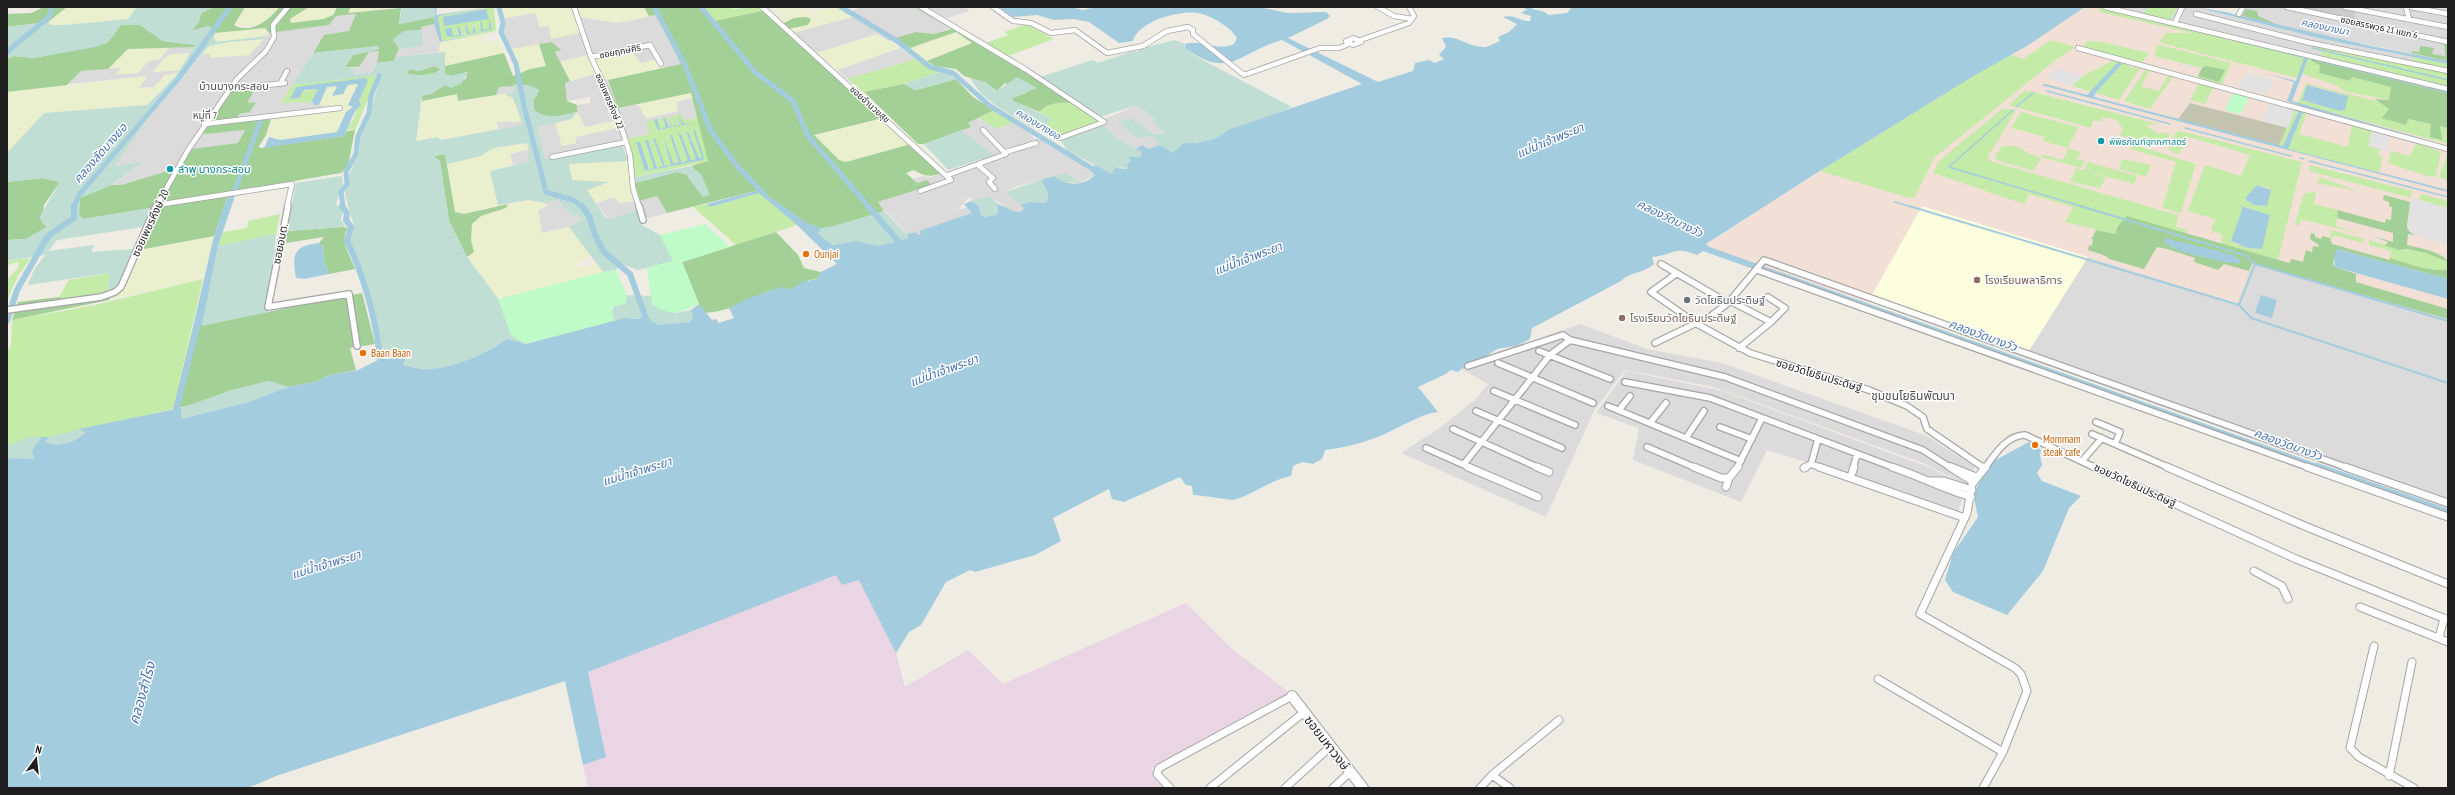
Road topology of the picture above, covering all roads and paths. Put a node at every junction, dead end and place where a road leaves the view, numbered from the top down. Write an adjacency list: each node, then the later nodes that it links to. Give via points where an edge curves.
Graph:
1 (288, 7): 34 (street, ซอยเพชรหึงษ์ 20, via 273,25 274,37 266,51)
2 (574, 7): 30 (street, ซอยเพชรหึงษ์ 22)
3 (762, 7): 46 (street, ซอยอำนวยสุข)
4 (921, 7): 39 (street, via 1025,69 1104,122)
5 (993, 7): 19 (street, via 1013,21 1031,23 1051,32 1075,30 1108,53 1144,46 1167,31 1181,27 1192,28 1193,34 1237,72 1246,75 1320,48 1339,48 1351,43 1346,41 1353,38 1358,40 1404,25)
6 (1378, 7): 19 (street, via 1394,16)
7 (1409, 7): 19 (street, via 1413,13)
8 (2105, 7): 23 (street)
9 (2182, 7): 23 (street)
10 (2243, 7): 17 (street)
11 (2287, 7): 22 (street, ซอยสรรพวุธ 21 แยก 6)
12 (2345, 7): 15 (street)
13 (2406, 7): 20 (street)
14 (2411, 7): 18 (street)
15 (2356, 9): 20 (street); 22 (street)
16 (2196, 14): 21 (street)
17 (2239, 14)
18 (2448, 14)
19 (1412, 19)
20 (2409, 19): 24 (street)
21 (2222, 21): 25 (street); 26 (street)
22 (2357, 22): 28 (street, ซอยสรรพวุธ 21 แยก 6)
23 (2176, 23): 26 (street)
24 (2448, 27)
25 (2251, 28): 27 (street); 33 (street)
26 (2217, 33): 27 (street)
27 (2246, 41): 35 (street)
28 (2448, 42)
29 (2078, 48): 42 (street)
30 (591, 56): 31 (street, ซอยฤกษ์ศิริ, via 650,45); 40 (street, ซอยเพชรหึงษ์ 22, via 617,113)
31 (661, 64)
32 (287, 71): 34 (street, via 282,84)
33 (2448, 71)
34 (230, 89): 37 (street, ซอยเพชรหึงษ์ 20)
35 (2448, 89)
36 (340, 108): 37 (street)
37 (204, 124): 49 (street, ซอยเพชรหึงษ์ 20)
38 (983, 130): 43 (street)
39 (1060, 138)
40 (626, 142): 44 (street); 50 (street, ซอยเพชรหึงษ์ 22, via 634,174 633,188)
41 (1036, 143): 43 (street)
42 (2448, 149)
43 (1006, 152): 45 (street)
44 (552, 156)
45 (978, 165): 46 (street); 47 (street, via 993,178 988,182)
46 (948, 175): 48 (street, via 950,182)
47 (995, 189)
48 (920, 191)
49 (157, 205): 56 (street, ซอยเพชรหึงษ์ 20, via 121,287 115,292 101,298); 61 (street, ซอยอบต., via 292,184 268,307 349,294)
50 (643, 220)
51 (1661, 264): 53 (street)
52 (1760, 267): 55 (street); 110 (street, via 1764,260); 111 (street)
53 (1676, 274): 55 (street); 58 (street, ซอยวัดโยธินประดิษฐ์, via 1651,292)
54 (1768, 298): 57 (street, via 1785,308)
55 (1729, 302): 57 (street); 58 (street)
56 (7, 310)
57 (1772, 322): 62 (street)
58 (1697, 324): 60 (street); 62 (street, ซอยวัดโยธินประดิษฐ์)
59 (1570, 340): 64 (street); 66 (street, via 1560,335); 106 (street, via 1725,377 1923,450 1954,471)
60 (1655, 343)
61 (357, 346)
62 (1740, 348): 102 (street, ซอยวัดโยธินประดิษฐ์, via 1775,362 1882,395 1907,406 1923,417 1927,429)
63 (1539, 351): 64 (street)
64 (1550, 355): 67 (street); 68 (street)
65 (1498, 363): 67 (street)
66 (1468, 366)
67 (1533, 377): 72 (street); 73 (street)
68 (1610, 379)
69 (1625, 382): 79 (street, via 1710,398)
70 (1494, 391): 72 (street)
71 (1630, 396): 76 (street)
72 (1515, 400): 80 (street); 83 (street)
73 (1593, 403)
74 (1666, 403): 82 (street)
75 (1608, 406): 76 (street)
76 (1619, 410): 82 (street)
77 (1476, 411): 80 (street)
78 (1704, 411): 87 (street)
79 (1762, 418): 89 (street); 90 (street)
80 (1498, 420): 91 (street); 95 (street)
81 (2096, 422): 92 (street, via 2120,432)
82 (1650, 423): 87 (street)
83 (1575, 425)
84 (1720, 427): 89 (street)
85 (1453, 429): 91 (street)
86 (2092, 434): 88 (street)
87 (1686, 438): 97 (street)
88 (2102, 438): 92 (street); 99 (street)
89 (1752, 439): 97 (street)
90 (1818, 439): 96 (street); 98 (street)
91 (1482, 441): 100 (street); 103 (street)
92 (2114, 444): 114 (street)
93 (1647, 447): 105 (street, via 1721,478)
94 (1426, 448): 100 (street)
95 (1562, 448)
96 (1857, 454): 104 (street); 108 (street, via 1931,481 1945,489)
97 (1740, 461): 105 (street)
98 (1812, 461)
99 (2082, 461): 102 (street, ซอยวัดโยธินประดิษฐ์, via 2020,434 1998,450); 117 (street, ซอยวัดโยธินประดิษฐ์, via 2296,559)
100 (1464, 464): 109 (street)
101 (1804, 468): 112 (street, via 1810,464 1840,472)
102 (1985, 468): 106 (street)
103 (1549, 472)
104 (1852, 473)
105 (1729, 478): 107 (street)
106 (1975, 480): 108 (street)
107 (1726, 487)
108 (1971, 493): 112 (street)
109 (1538, 496)
110 (2448, 503)
111 (2448, 517)
112 (1965, 518): 127 (street, via 1920,614 2021,674 2027,691)
113 (2254, 571): 115 (street, via 2282,586)
114 (2448, 584)
115 (2288, 599)
116 (2360, 607): 118 (street)
117 (2446, 619): 118 (street)
118 (2439, 638): 119 (street)
119 (2448, 642)
120 (2374, 646): 130 (street, via 2350,744 2352,752)
121 (2412, 662): 130 (street)
122 (1878, 679): 127 (street)
123 (1292, 696): 124 (street, ซอยมหาวงษ์); 131 (street, via 1159,768 1156,774)
124 (1303, 713): 126 (street, ซอยมหาวงษ์); 132 (street)
125 (1559, 720): 129 (street)
126 (1330, 747): 128 (street, ซอยมหาวงษ์); 133 (street)
127 (2003, 752): 138 (street)
128 (1350, 772): 134 (street); 135 (street, ซอยมหาวงษ์)
129 (1492, 775): 136 (street); 137 (street)
130 (2389, 776): 139 (street)
131 (1170, 788)
132 (1210, 788)
133 (1285, 788)
134 (1333, 788)
135 (1363, 788)
136 (1480, 788)
137 (1510, 788)
138 (1983, 788)
139 (2414, 788)

